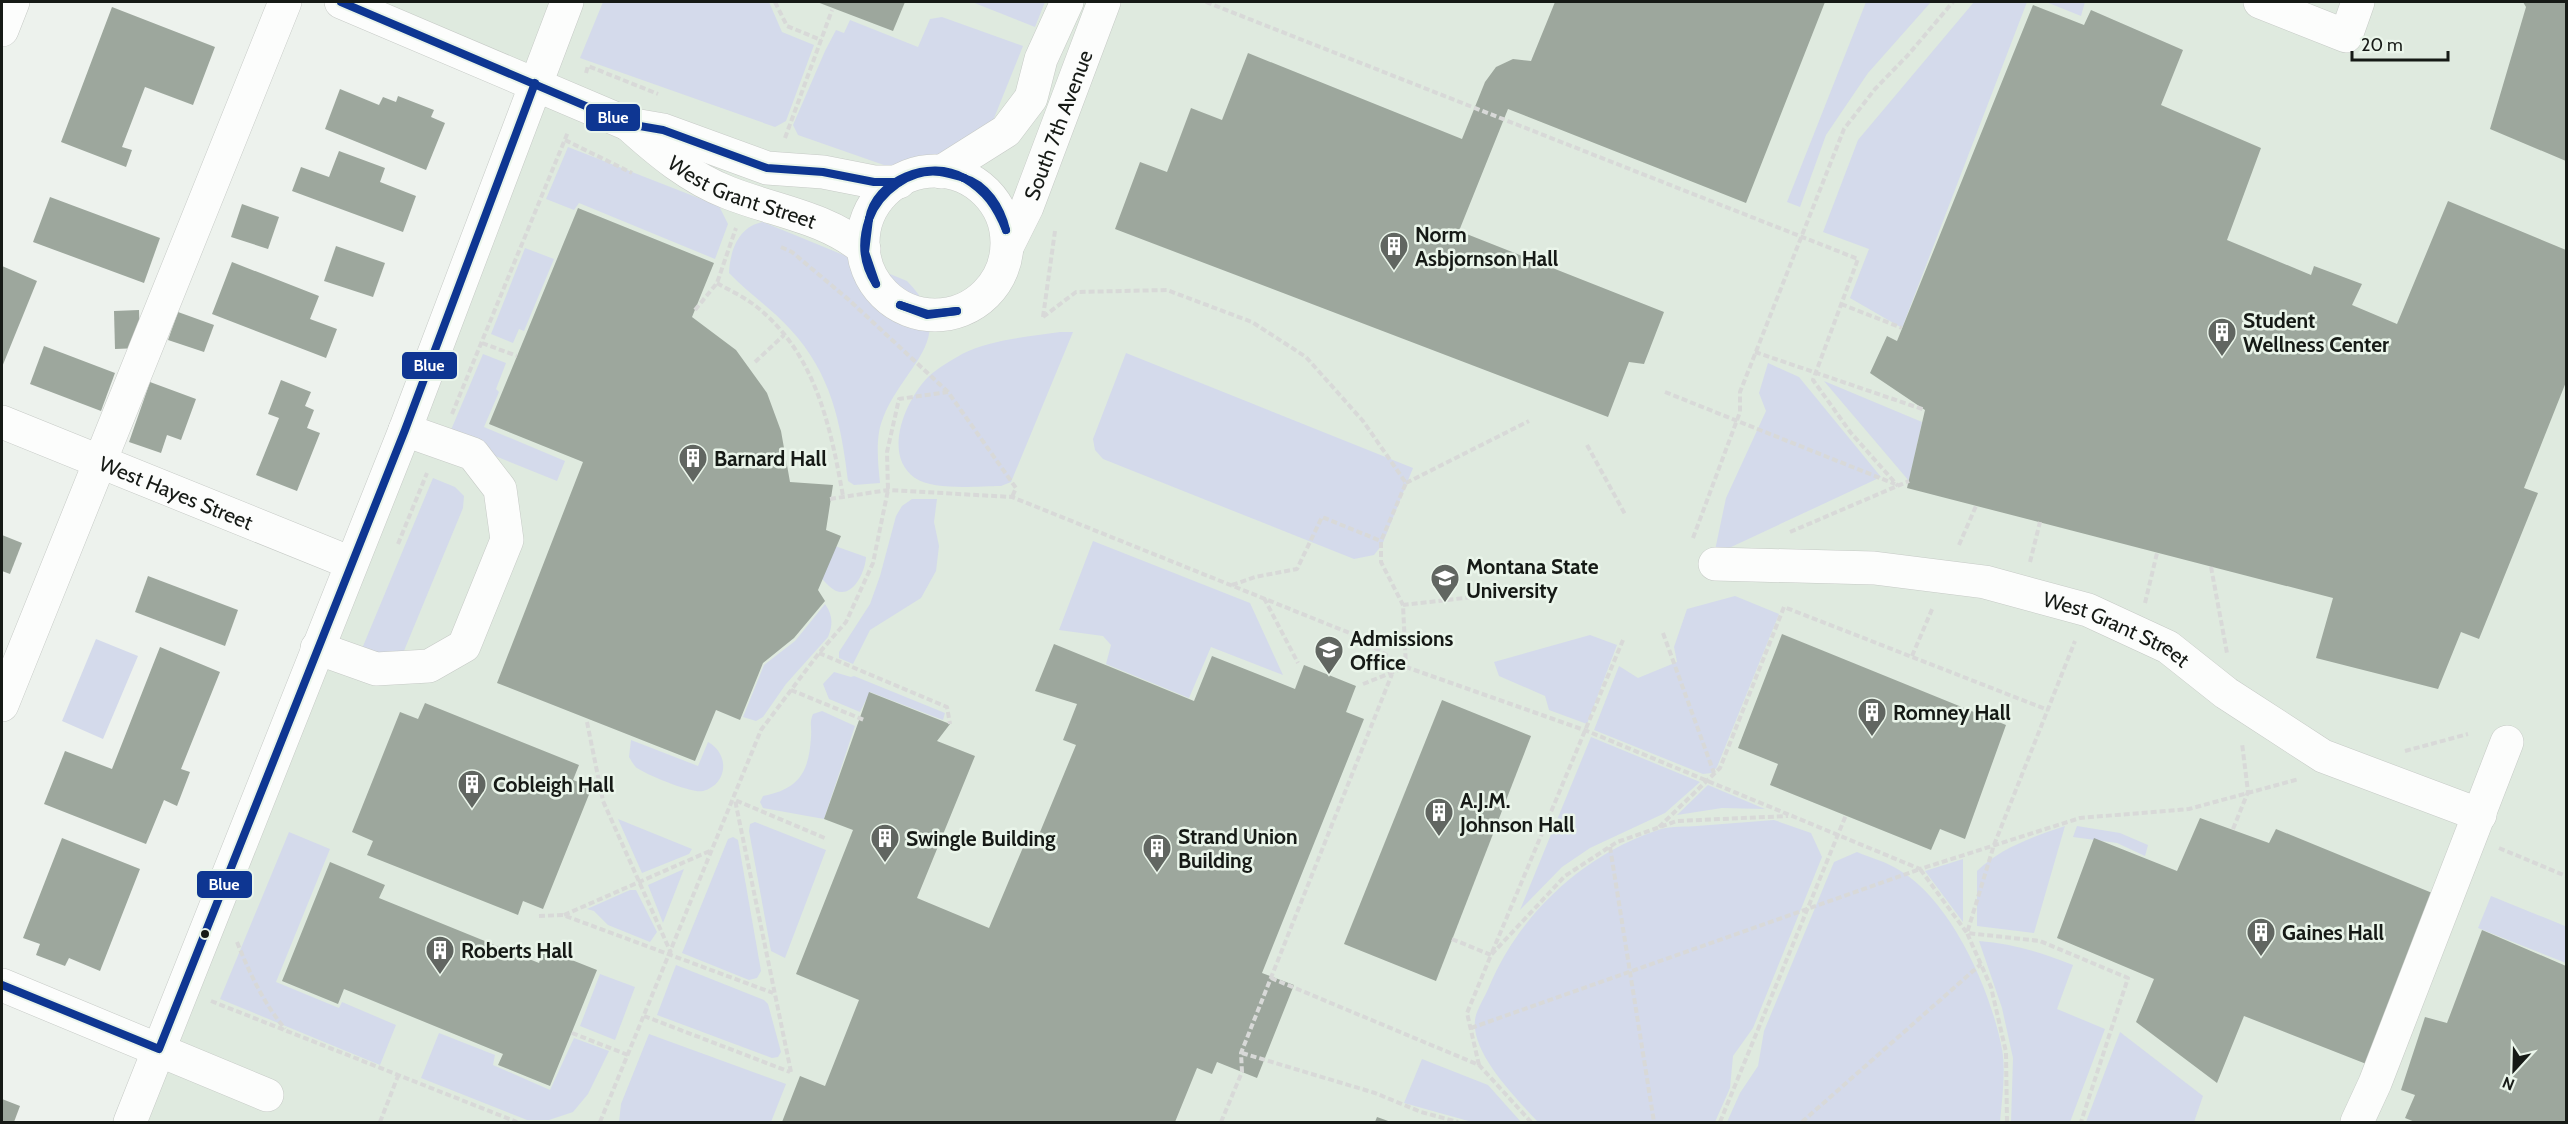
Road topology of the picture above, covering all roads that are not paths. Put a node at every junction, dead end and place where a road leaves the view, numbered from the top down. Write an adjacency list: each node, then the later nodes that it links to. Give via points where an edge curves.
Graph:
1 (13, 2): 9 (street)
2 (285, 2): 18 (street)
3 (341, 2): 10 (street, West Grant Street)
4 (567, 2): 10 (street)
5 (1067, 2): 12 (street, South 7th Avenue, via 1041,59 1031,98 1006,131)
6 (1104, 2): 14 (street, South 7th Avenue, via 1028,207)
7 (2260, 2): 8 (street, via 2346,36)
8 (2358, 2)
9 (2, 30)
10 (534, 83): 11 (street, West Grant Street); 17 (street)
11 (628, 124): 13 (street, West Grant Street, via 663,129 767,168); 15 (street, West Grant Street, via 694,177 729,193 809,219 848,236)
12 (941, 172): 13 (street, via 907,176); 14 (street, via 955,173 977,184 994,201 1005,222)
13 (899, 182): 15 (street, via 886,189 871,208)
14 (1008, 245): 15 (street, via 1004,268 992,288 975,304 954,313 930,316 908,310 888,298 872,279)
15 (864, 249)
16 (2, 422): 18 (street, West Hayes Street)
17 (405, 430): 19 (street); 21 (street, via 473,454 500,489 507,540 464,646 429,666 376,669)
18 (99, 462): 19 (street, West Hayes Street); 22 (street)
19 (351, 563): 21 (street)
20 (1715, 564): 24 (street, West Grant Street, via 1874,568 1985,582 2088,610 2168,647 2237,700 2323,756)
21 (317, 648): 26 (street)
22 (2, 705)
23 (2507, 742): 24 (street)
24 (2475, 826): 29 (street)
25 (2, 985): 26 (street)
26 (159, 1049): 27 (street); 28 (street)
27 (267, 1095)
28 (130, 1122)
29 (2357, 1122)

